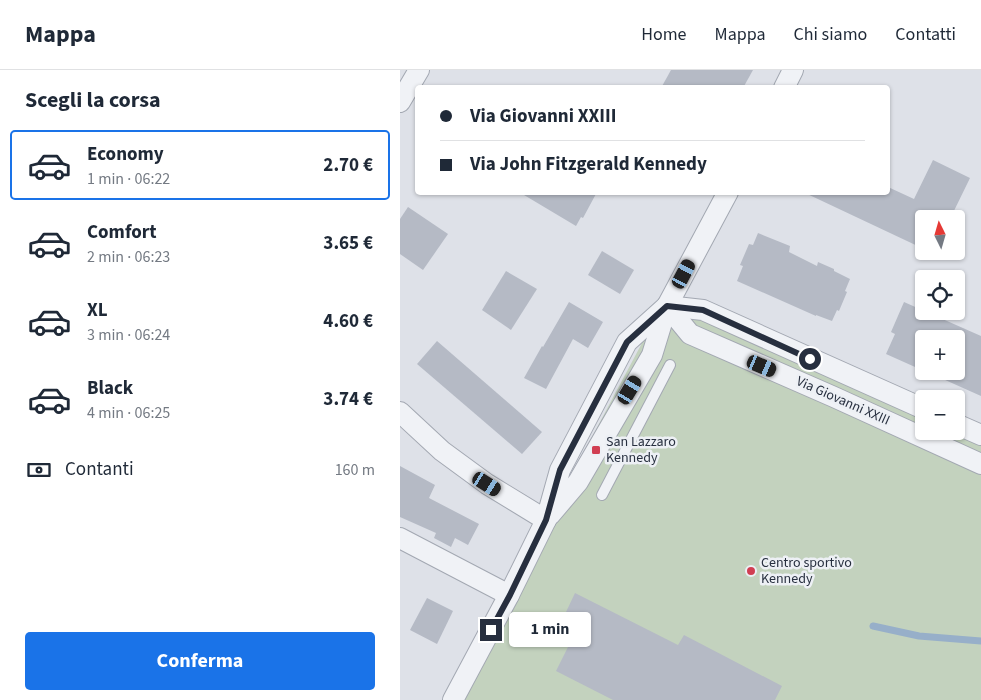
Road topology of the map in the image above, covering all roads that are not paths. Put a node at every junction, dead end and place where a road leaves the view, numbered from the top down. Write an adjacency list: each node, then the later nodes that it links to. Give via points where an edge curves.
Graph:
1 (419, 70): 4 (street)
2 (793, 70): 3 (street)
3 (786, 85)
4 (400, 102)
5 (726, 195): 6 (street)
6 (667, 306): 8 (street, Via Giovanni XXIII, via 703,310); 12 (street, Via Giovanni XXIII, via 690,334); 14 (street, via 652,355 578,482); 14 (street, via 627,342 560,470)
7 (670, 366): 13 (lane)
8 (915, 405)
9 (400, 412): 14 (street, via 449,456)
10 (965, 428): 11 (street)
11 (981, 434)
12 (981, 464)
13 (602, 495)
14 (546, 520): 16 (street)
15 (400, 538): 16 (street)
16 (510, 595): 17 (street)
17 (453, 700)

